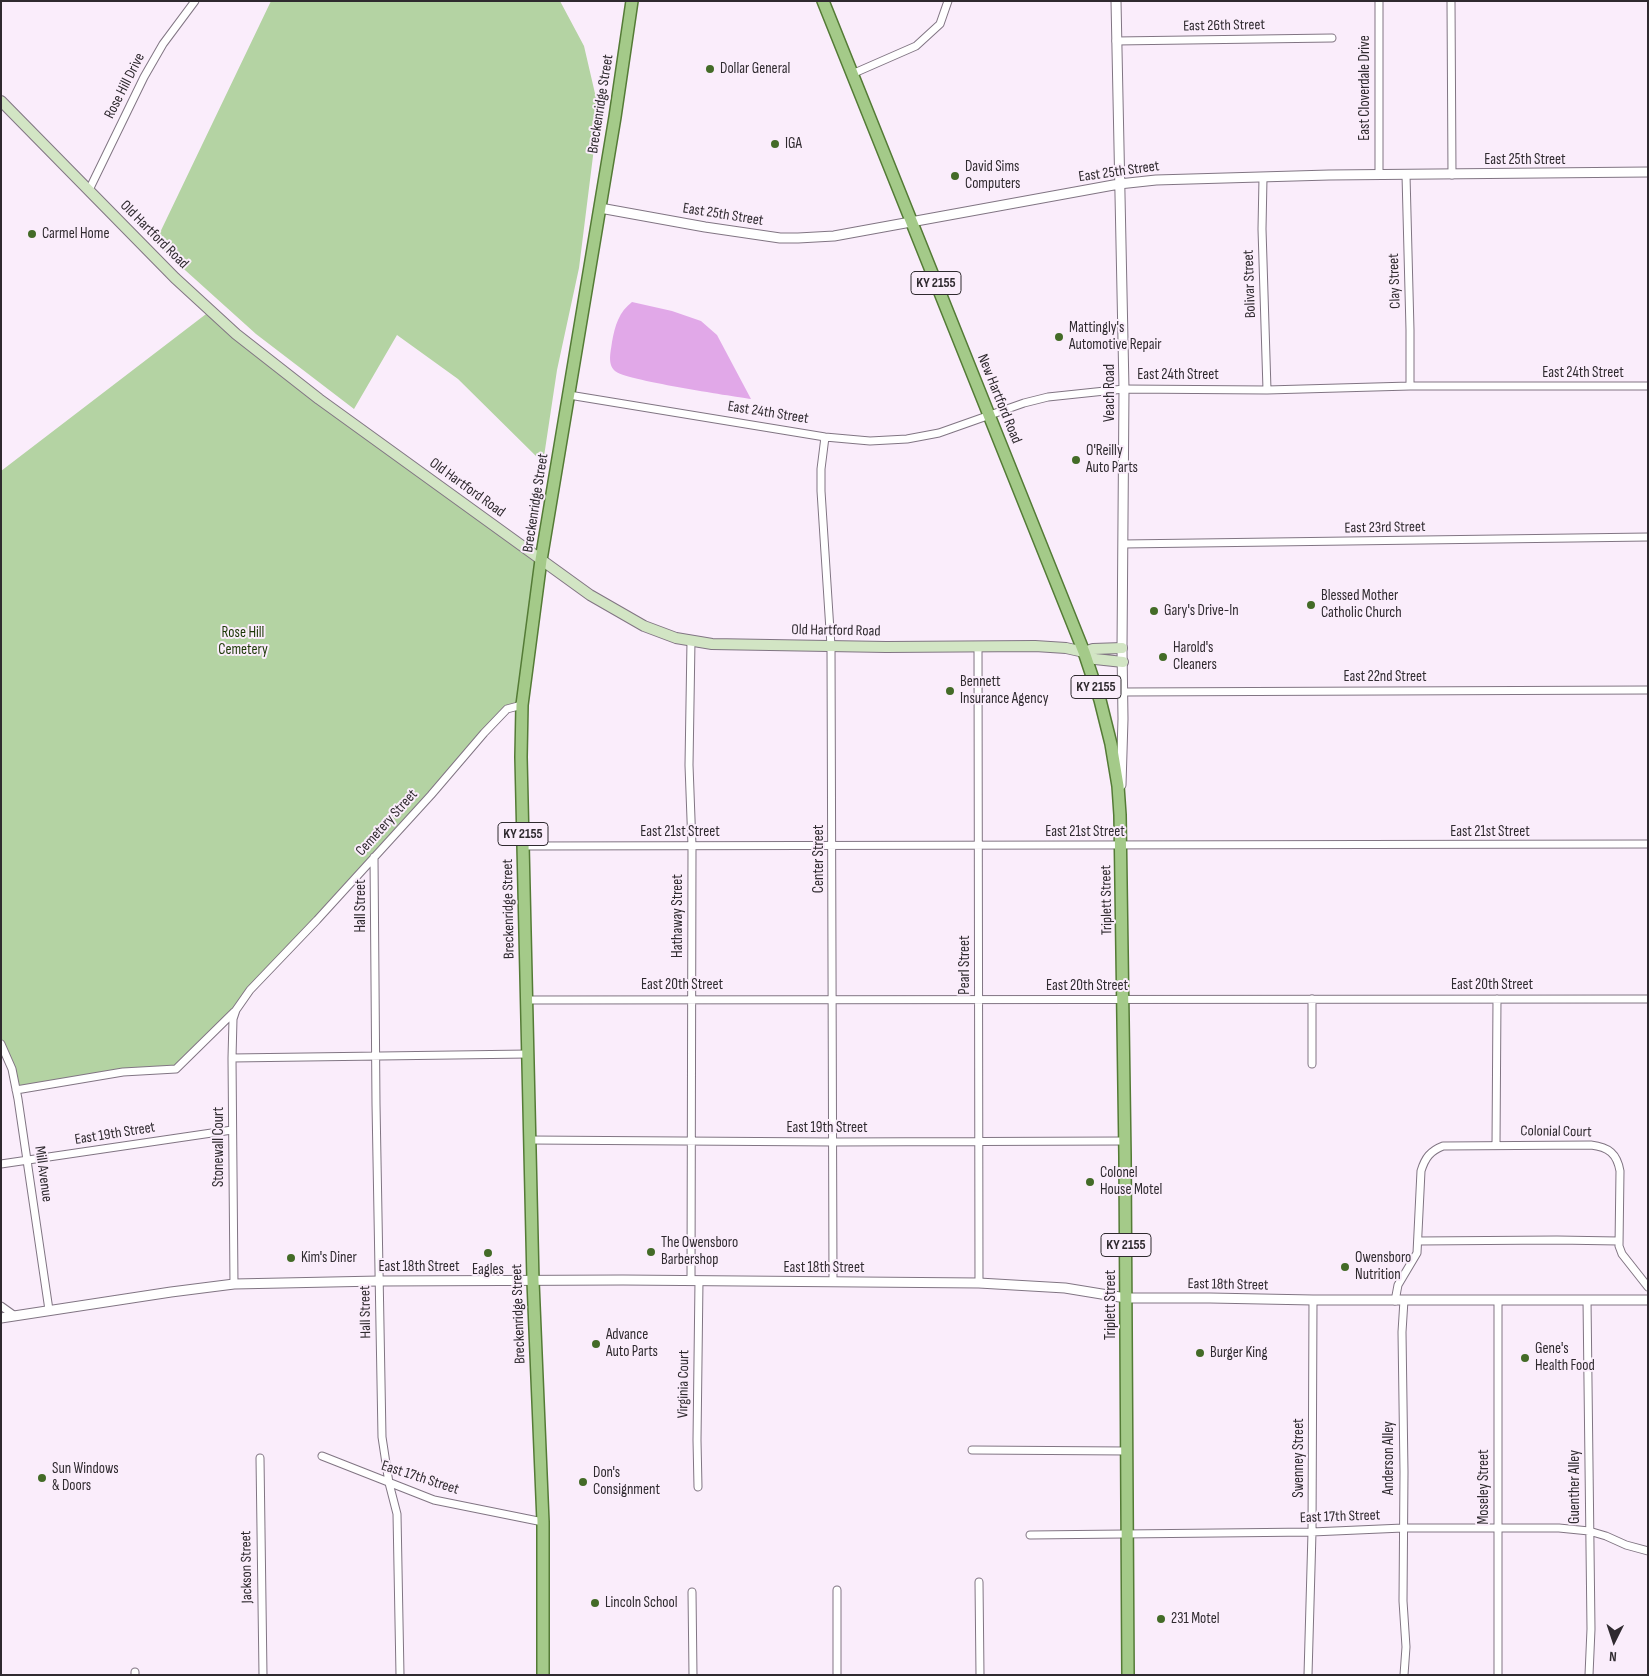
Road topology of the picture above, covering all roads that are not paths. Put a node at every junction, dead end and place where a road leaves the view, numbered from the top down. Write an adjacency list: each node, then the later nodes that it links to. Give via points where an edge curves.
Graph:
1 (195, 1): 18 (street, Rose Hill Drive, via 163,44 144,77)
2 (632, 1): 19 (main road, Breckenridge Street / KY 2155)
3 (823, 1): 10 (main road, New Hartford Road / KY 2155)
4 (948, 1): 10 (street, via 940,24 916,46)
5 (1116, 1): 9 (street, Veach Road)
6 (1379, 1): 14 (street, East Cloverdale Drive)
7 (1451, 1): 13 (street)
8 (1332, 38): 9 (street, East 26th Street)
9 (1116, 41): 17 (street, Veach Road)
10 (852, 74): 20 (main road, New Hartford Road / KY 2155)
11 (1, 100): 18 (main road, Old Hartford Road)
12 (1648, 172): 13 (street, East 25th Street)
13 (1452, 174): 15 (street, East 25th Street)
14 (1379, 175): 15 (street, East 25th Street); 16 (street, East 25th Street)
15 (1406, 175): 21 (street, Clay Street)
16 (1263, 178): 17 (street, East 25th Street); 24 (street, Bolivar Street)
17 (1119, 184): 20 (street, East 25th Street); 23 (street, Veach Road)
18 (89, 190): 30 (main road, Old Hartford Road, via 175,278 236,334)
19 (600, 208): 20 (street, East 25th Street, via 780,238 834,236); 25 (main road, Breckenridge Street / KY 2155)
20 (911, 221): 26 (main road, New Hartford Road / KY 2155)
21 (1410, 386): 22 (street, East 24th Street); 24 (street, East 24th Street)
22 (1648, 386)
23 (1124, 389): 24 (street, East 24th Street); 26 (street, East 24th Street, via 1048,397); 29 (street, Veach Road)
24 (1267, 390)
25 (569, 395): 27 (street, East 24th Street); 30 (main road, Breckenridge Street / KY 2155)
26 (990, 415): 27 (street, East 24th Street, via 939,433 907,439 870,441); 35 (main road, New Hartford Road / KY 2155)
27 (825, 436): 32 (street, Center Street, via 821,491)
28 (1648, 537): 29 (street, East 23rd Street)
29 (1123, 544): 34 (street, Veach Road)
30 (541, 560): 31 (main road, Old Hartford Road, via 612,609 660,632); 39 (main road, Breckenridge Street / KY 2155)
31 (691, 641): 32 (main road, Old Hartford Road, via 731,645); 44 (street, Hathaway Street, via 689,765)
32 (831, 646): 33 (main road, Old Hartford Road); 45 (street, Center Street)
33 (978, 646): 35 (main road, Old Hartford Road, via 1066,648); 46 (street, Pearl Street)
34 (1122, 648): 35 (main road); 36 (street, Veach Road)
35 (1084, 652): 36 (main road, via 1095,658); 40 (main road, New Hartford Road / KY 2155, via 1111,744)
36 (1122, 662): 38 (street, Veach Road)
37 (1648, 690): 38 (street, East 22nd Street)
38 (1123, 692): 40 (street, Veach Road)
39 (522, 705): 43 (main road, Breckenridge Street / KY 2155); 47 (street, Cemetery Street, via 506,709)
40 (1120, 815): 42 (main road, Triplett Street / KY 2155)
41 (1648, 844): 42 (street, East 21st Street)
42 (1121, 845): 46 (street, East 21st Street); 51 (main road, Triplett Street / KY 2155)
43 (523, 846): 44 (street, East 21st Street); 55 (main road, Breckenridge Street / KY 2155)
44 (692, 846): 45 (street, East 21st Street); 48 (street, Hathaway Street)
45 (833, 846): 46 (street, East 21st Street); 49 (street, Center Street)
46 (979, 846): 50 (street, Pearl Street)
47 (374, 856): 56 (street, Cemetery Street, via 250,990); 59 (street, Hall Street)
48 (691, 999): 49 (street, East 20th Street); 55 (street, East 20th Street); 67 (street, Hathaway Street)
49 (832, 999): 50 (street, East 20th Street); 68 (street, Center Street)
50 (979, 999): 51 (street, East 20th Street); 65 (street, Pearl Street)
51 (1123, 999): 52 (street, East 20th Street); 66 (main road, Triplett Street / KY 2155)
52 (1312, 999): 53 (street, East 20th Street); 61 (street)
53 (1497, 999): 54 (street, East 20th Street); 69 (street)
54 (1648, 999)
55 (526, 1000): 58 (main road, Breckenridge Street / KY 2155)
56 (236, 1010): 60 (street, Stonewall Court); 62 (street, Cemetery Street, via 176,1069 123,1072)
57 (1, 1044): 62 (street, Mill Avenue, via 12,1069)
58 (528, 1054): 59 (street); 64 (main road, Breckenridge Street / KY 2155)
59 (375, 1056): 60 (street); 74 (street, Hall Street)
60 (232, 1058): 63 (street, Stonewall Court)
61 (1312, 1064)
62 (16, 1090): 70 (street, Mill Avenue)
63 (232, 1130): 70 (street, East 19th Street); 78 (street, Stonewall Court)
64 (530, 1140): 67 (street, East 19th Street); 75 (main road, Breckenridge Street / KY 2155)
65 (979, 1141): 66 (street, East 19th Street); 68 (street, East 19th Street); 79 (street, Pearl Street)
66 (1125, 1141): 81 (main road, Triplett Street / KY 2155)
67 (692, 1142): 68 (street, East 19th Street); 76 (street, Hathaway Street)
68 (833, 1142): 77 (street, Center Street)
69 (1496, 1145): 72 (street, Colonial Court, via 1443,1146 1428,1154 1421,1171); 73 (street, Colonial Court, via 1592,1145 1608,1150 1614,1155 1620,1172)
70 (27, 1160): 71 (street, East 19th Street); 88 (street, Mill Avenue)
71 (1, 1164)
72 (1418, 1240): 73 (street); 86 (street, Colonial Court, via 1417,1253 1398,1284)
73 (1618, 1241): 80 (street, Colonial Court, via 1622,1254)
74 (379, 1281): 75 (street, East 18th Street); 78 (street, East 18th Street); 95 (street, Hall Street, via 382,1437)
75 (533, 1281): 76 (street, East 18th Street); 97 (main road, Breckenridge Street / KY 2155)
76 (695, 1281): 77 (street, East 18th Street); 96 (street, Virginia Court)
77 (833, 1282): 79 (street, East 18th Street)
78 (234, 1284): 88 (street, East 18th Street)
79 (979, 1284): 81 (street, East 18th Street, via 1065,1288)
80 (1648, 1287)
81 (1126, 1298): 82 (street, East 18th Street); 92 (main road, Triplett Street / KY 2155)
82 (1313, 1300): 86 (street, East 18th Street); 101 (street, Swenney Street)
83 (1498, 1300): 84 (street, East 18th Street); 86 (street, East 18th Street); 99 (street, Moseley Street)
84 (1587, 1300): 85 (street, East 18th Street); 100 (street, Guenther Alley)
85 (1648, 1300)
86 (1399, 1301): 98 (street, Anderson Alley)
87 (1, 1306): 89 (street)
88 (49, 1310): 89 (street, East 18th Street)
89 (15, 1316): 90 (street, East 18th Street)
90 (1, 1318)
91 (972, 1450): 92 (street)
92 (1127, 1451): 103 (main road, Triplett Street / KY 2155)
93 (322, 1456): 95 (street, East 17th Street)
94 (260, 1458): 108 (street, Jackson Street)
95 (389, 1483): 97 (street, East 17th Street, via 434,1500); 109 (street, Hall Street, via 397,1514)
96 (698, 1487)
97 (543, 1522): 110 (main road, Breckenridge Street / KY 2155)
98 (1403, 1528): 99 (street, East 17th Street); 101 (street, East 17th Street); 116 (street, Anderson Alley)
99 (1498, 1528): 100 (street, East 17th Street); 117 (street, Moseley Street)
100 (1589, 1531): 104 (street, East 17th Street); 118 (street, Guenther Alley)
101 (1312, 1532): 103 (street, East 17th Street); 115 (street, Swenney Street)
102 (1030, 1535): 103 (street, East 17th Street)
103 (1128, 1535): 114 (main road, Triplett Street / KY 2155)
104 (1648, 1551)
105 (979, 1582): 113 (street)
106 (837, 1590): 112 (street)
107 (692, 1592): 111 (street)
108 (262, 1675)
109 (400, 1675)
110 (544, 1675)
111 (693, 1675)
112 (837, 1675)
113 (980, 1675)
114 (1128, 1675)
115 (1308, 1675)
116 (1404, 1675)
117 (1498, 1675)
118 (1590, 1675)

